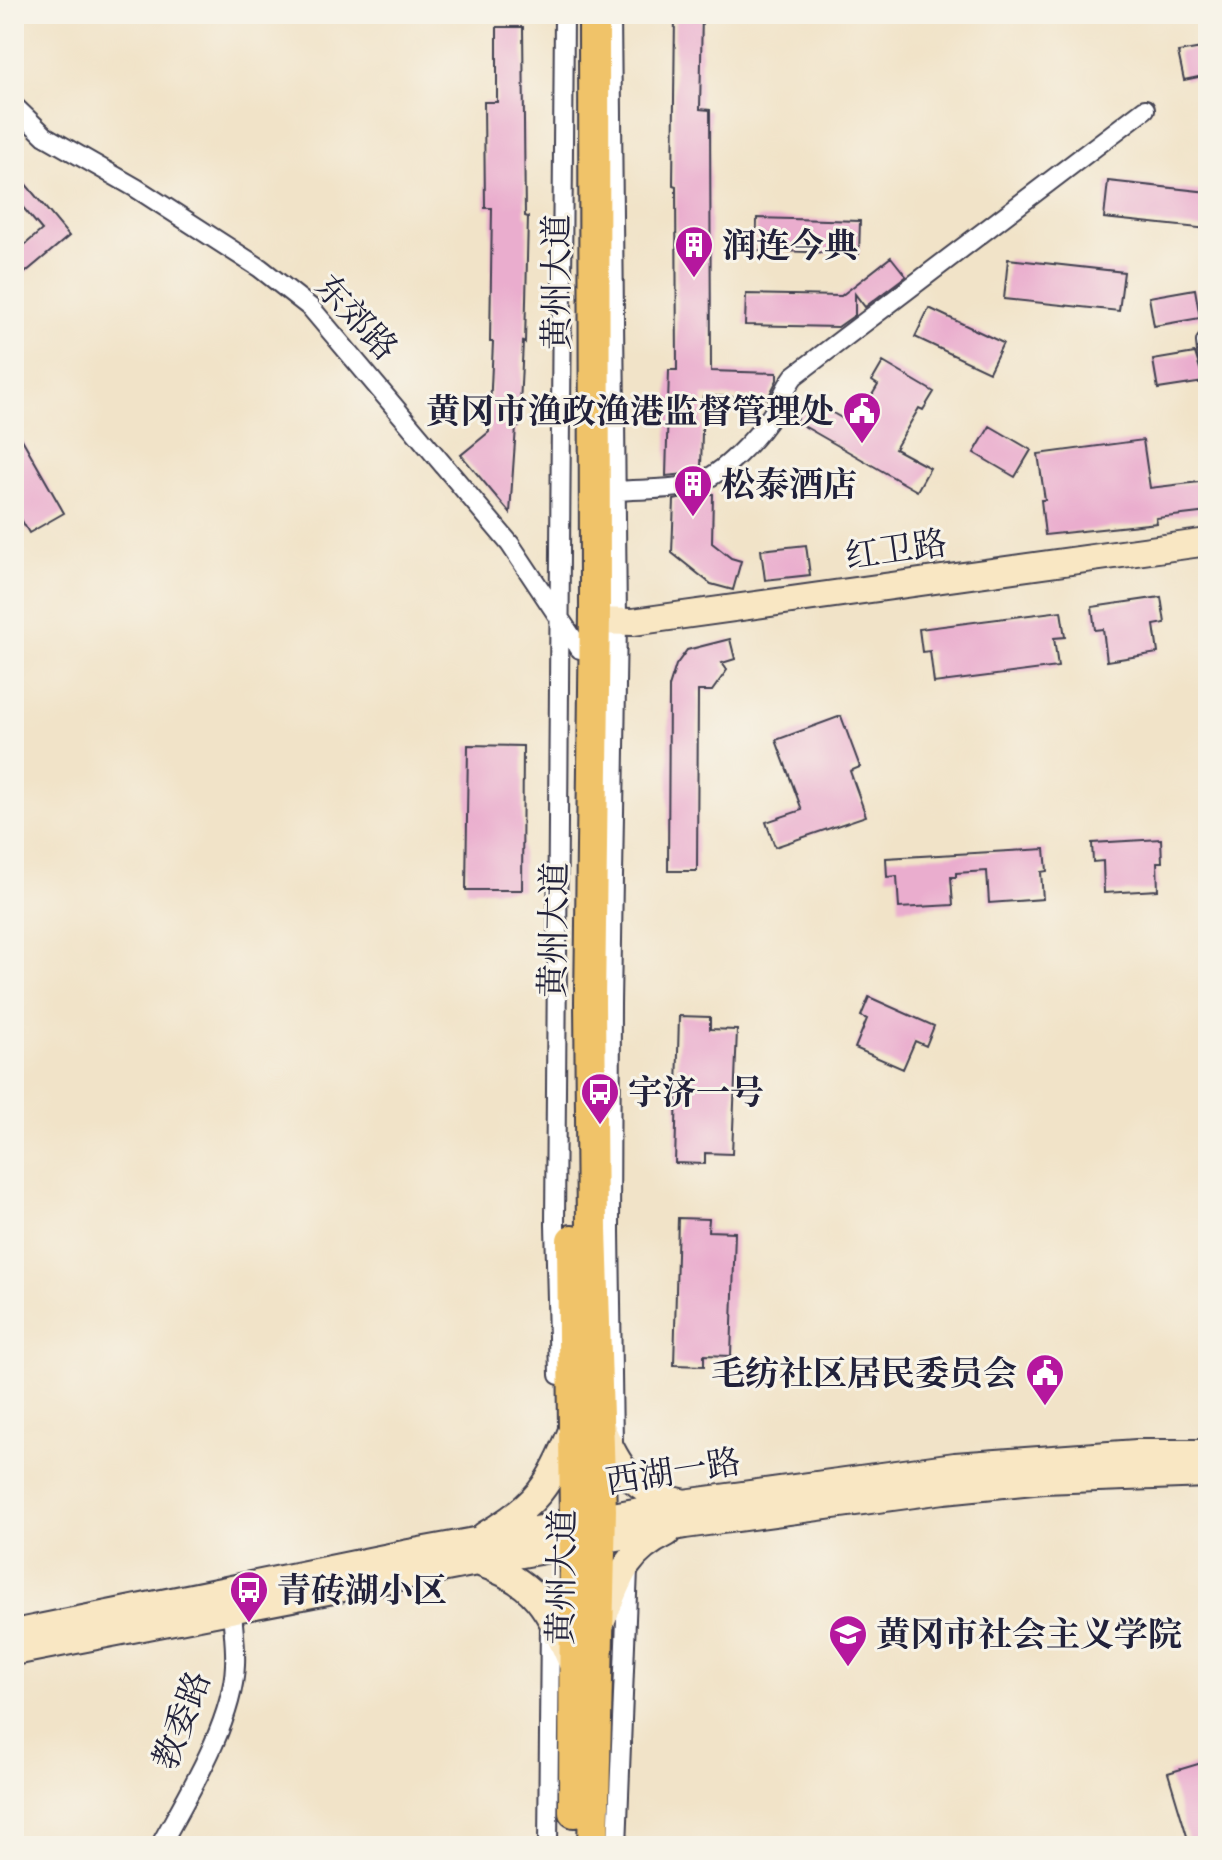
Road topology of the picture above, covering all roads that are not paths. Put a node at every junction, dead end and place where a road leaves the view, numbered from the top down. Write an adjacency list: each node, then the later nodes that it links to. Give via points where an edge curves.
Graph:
1 (564, 14): 11 (street)
2 (576, 14): 13 (main road, 黄州大道)
3 (594, 14): 12 (main road, 黄州大道)
4 (611, 14): 9 (street)
5 (14, 106): 11 (street, 东郊路, via 45,136 260,268 311,308 510,544)
6 (1145, 109): 9 (street, via 794,376 753,439 718,472 695,485)
7 (1208, 340): 8 (street)
8 (1208, 360)
9 (616, 491): 12 (street)
10 (1208, 542): 12 (main road, 红卫路, via 633,622)
11 (559, 615): 13 (street, 东郊路); 16 (street, via 555,1225)
12 (606, 621): 14 (main road, 黄州大道, via 590,1002); 15 (street)
13 (580, 649): 14 (main road, 黄州大道, via 573,997)
14 (587, 1422): 15 (main road); 16 (main road); 19 (main road, 黄州大道)
15 (613, 1455): 18 (main road, via 644,1489)
16 (561, 1459): 20 (main road, via 534,1500)
17 (1207, 1471): 18 (main road, 西湖一路, via 1043,1480)
18 (684, 1514): 19 (main road, 西湖一路); 21 (main road, via 637,1551)
19 (587, 1532): 20 (main road, 西湖一路); 24 (main road, 黄州大道); 27 (main road, 黄州大道)
20 (473, 1553): 22 (main road, 西湖一路); 23 (main road, via 525,1584); 25 (main road, 西湖一路, via 409,1553)
21 (628, 1565): 24 (main road); 32 (street)
22 (232, 1610): 26 (main road, 西湖一路); 28 (street, 教委路, via 235,1668 228,1702 208,1757)
23 (550, 1617): 27 (main road); 29 (street)
24 (598, 1632): 31 (main road, 黄州大道)
25 (14, 1633)
26 (14, 1652)
27 (574, 1667): 30 (main road, 黄州大道)
28 (160, 1846)
29 (548, 1846)
30 (574, 1846)
31 (593, 1846)
32 (617, 1846)

